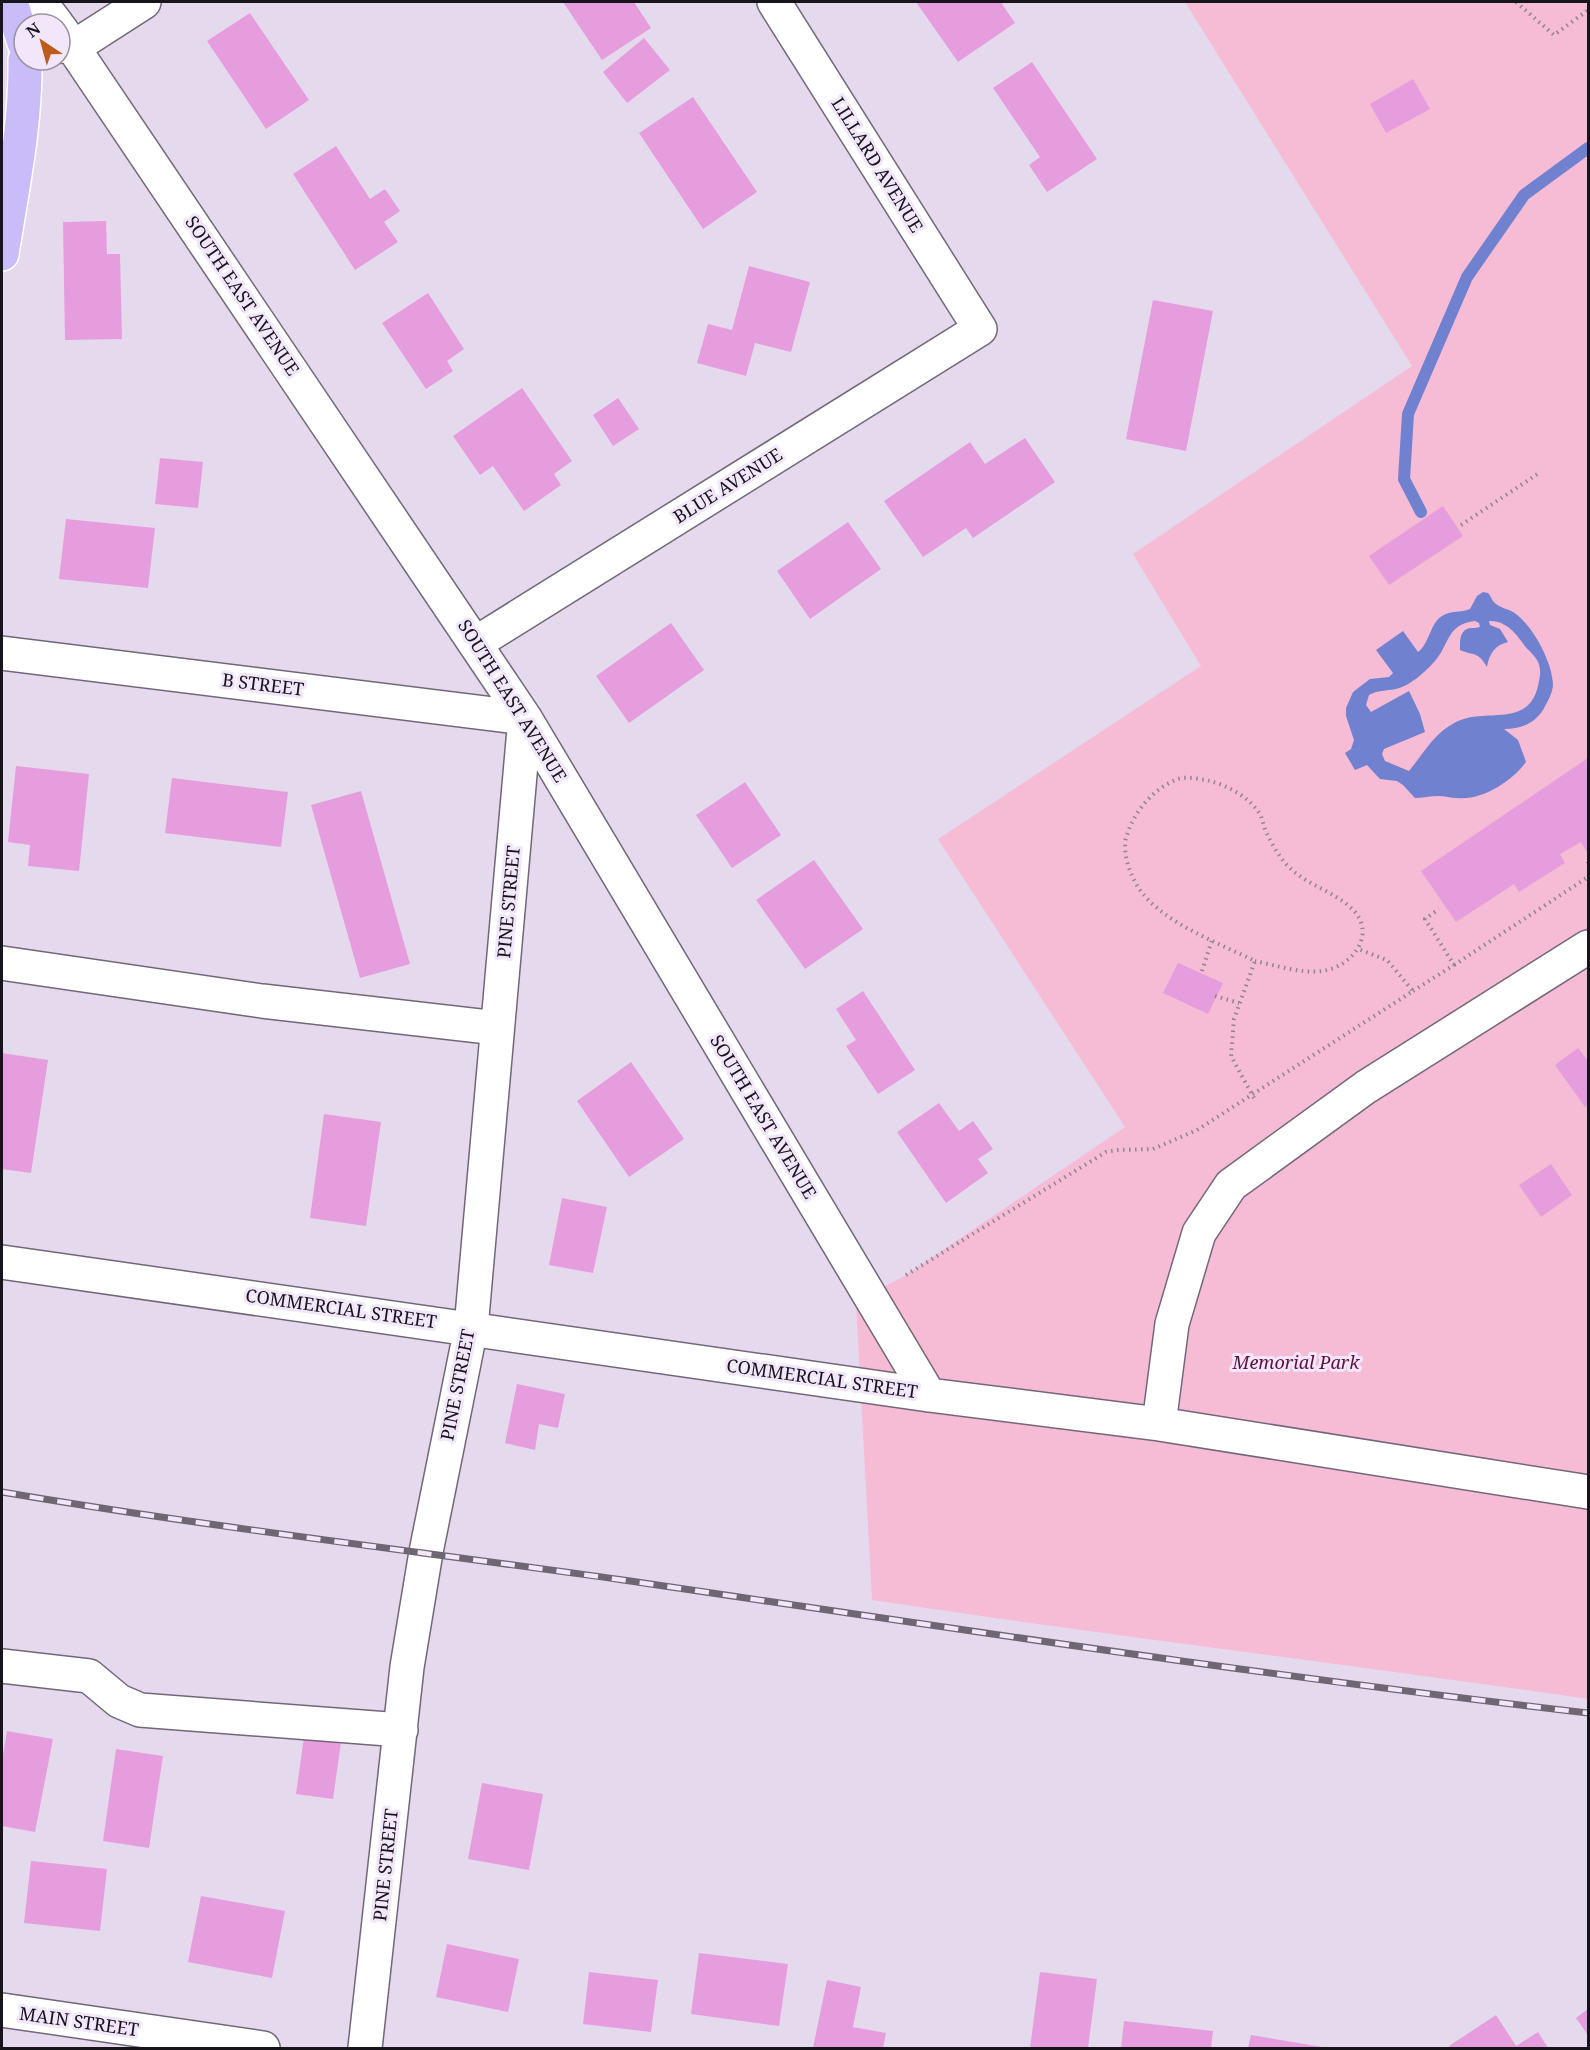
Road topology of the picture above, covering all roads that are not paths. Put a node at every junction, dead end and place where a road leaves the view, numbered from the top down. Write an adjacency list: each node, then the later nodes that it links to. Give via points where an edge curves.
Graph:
1 (144, 2): 3 (street)
2 (774, 2): 7 (street, LILLARD AVENUE)
3 (72, 33)
4 (72, 50): 8 (street, SOUTH EAST AVENUE)
5 (25, 72): 6 (main road, via 19,144)
6 (2, 254)
7 (980, 329): 8 (street, BLUE AVENUE)
8 (476, 643): 10 (street, SOUTH EAST AVENUE)
9 (2, 653): 10 (street, B STREET)
10 (525, 718): 13 (street, PINE STREET); 16 (street, SOUTH EAST AVENUE)
11 (1588, 947): 17 (street, via 1366,1087 1231,1185 1200,1233 1172,1324)
12 (2, 963): 13 (street, via 262,1001)
13 (497, 1028): 15 (street, PINE STREET)
14 (2, 1262): 15 (street, COMMERCIAL STREET)
15 (471, 1328): 16 (street, COMMERCIAL STREET); 20 (street, PINE STREET, via 426,1552)
16 (929, 1395): 17 (street, COMMERCIAL STREET)
17 (1159, 1424): 18 (street, COMMERCIAL STREET)
18 (1588, 1492)
19 (2, 1666): 20 (street, via 89,1676 119,1701 140,1710)
20 (401, 1730): 23 (street, PINE STREET)
21 (2, 2010): 22 (street, MAIN STREET)
22 (263, 2049)
23 (366, 2049)

